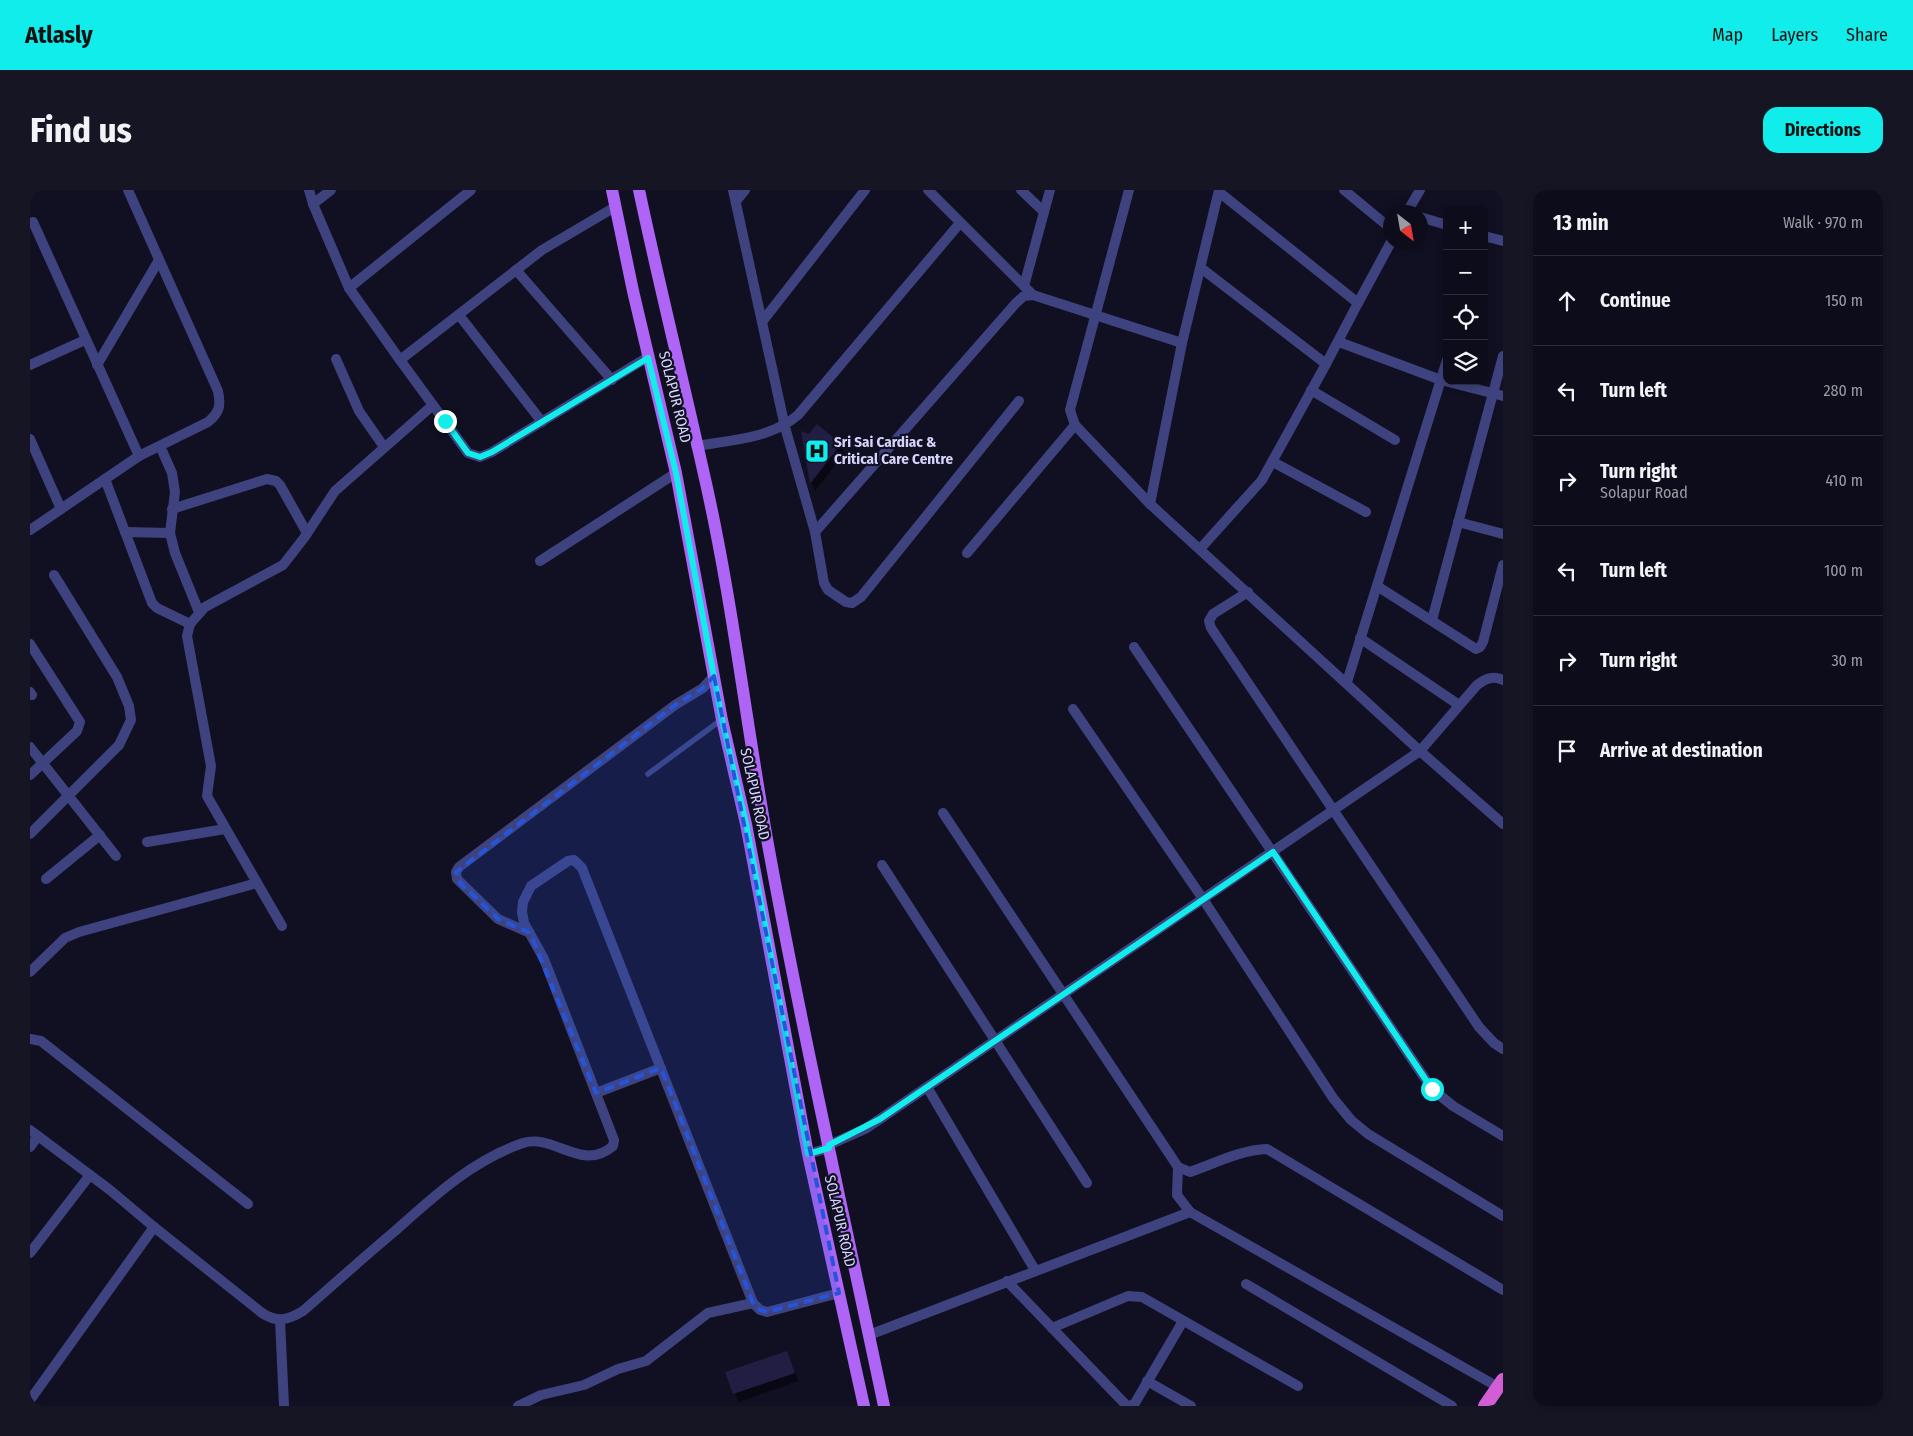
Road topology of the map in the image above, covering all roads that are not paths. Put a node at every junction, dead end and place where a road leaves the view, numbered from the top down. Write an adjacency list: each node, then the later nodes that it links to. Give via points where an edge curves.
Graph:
1 (128, 190): 30 (street)
2 (309, 190): 18 (street)
3 (331, 190): 18 (street)
4 (471, 190): 34 (street)
5 (612, 190): 20 (main road, SOLAPUR ROAD)
6 (639, 190): 63 (main road, SOLAPUR ROAD)
7 (733, 190): 17 (street)
8 (745, 190): 17 (street)
9 (865, 190): 39 (street)
10 (928, 190): 25 (street)
11 (1021, 190): 21 (street)
12 (1050, 190): 21 (street)
13 (1129, 190): 38 (street)
14 (1344, 190): 24 (street)
15 (1420, 190): 19 (street)
16 (1219, 191): 31 (street); 36 (street)
17 (736, 201): 39 (street)
18 (313, 204): 34 (street)
19 (1412, 205)
20 (616, 207): 32 (street, via 556,240); 44 (main road, SOLAPUR ROAD)
21 (1044, 212): 33 (street)
22 (1428, 219): 26 (street)
23 (31, 221): 40 (street)
24 (1383, 222)
25 (960, 223): 33 (street); 59 (street, via 798,415)
26 (1443, 224)
27 (1488, 238): 28 (street)
28 (1503, 241)
29 (1387, 250): 36 (street)
30 (159, 260): 47 (street); 62 (street, via 218,391 221,405 216,416 208,422)
31 (1201, 268): 42 (street); 48 (street)
32 (516, 270): 37 (street); 51 (street)
33 (1024, 286): 35 (street)
34 (348, 288): 46 (street)
35 (1032, 295): 38 (street); 76 (street, via 1016,302)
36 (1358, 303): 41 (street)
37 (459, 314): 46 (street); 57 (street)
38 (1096, 315): 42 (street); 58 (street, via 1070,410)
39 (762, 322): 59 (street)
40 (86, 340): 47 (street); 49 (street)
41 (1339, 342): 48 (street); 52 (street)
42 (1182, 343): 69 (street)
43 (1503, 356): 54 (street)
44 (648, 358): 51 (street); 67 (main road, SOLAPUR ROAD)
45 (336, 359): 64 (street, via 360,412)
46 (400, 360): 56 (street)
47 (97, 364): 65 (street)
48 (1326, 364): 53 (street)
49 (30, 365)
50 (1443, 373): 52 (street)
51 (612, 380): 57 (street)
52 (1441, 380): 54 (street); 85 (street)
53 (1311, 390): 61 (street); 66 (street)
54 (1498, 395): 73 (street)
55 (1019, 401): 76 (street, via 857,601 846,602 828,590)
56 (433, 405): 57 (street, via 468,453 480,457); 64 (street)
57 (542, 422)
58 (1075, 426): 69 (street); 81 (street)
59 (784, 427): 63 (street, via 769,433); 76 (street)
60 (30, 439): 71 (street)
61 (1395, 440)
62 (160, 446): 65 (street); 70 (street, via 172,473 175,492)
63 (696, 446): 130 (main road, SOLAPUR ROAD, via 703,468 747,706 769,851)
64 (384, 447): 78 (street, via 334,491)
65 (139, 456): 68 (street)
66 (1273, 462): 72 (street); 80 (street, via 1254,490)
67 (676, 473): 82 (street); 93 (main road, SOLAPUR ROAD)
68 (105, 479): 71 (street); 75 (street)
69 (1150, 504): 80 (street)
70 (172, 508): 77 (street); 78 (street, via 267,479 276,480)
71 (61, 509): 74 (street)
72 (1366, 512)
73 (1458, 522): 79 (street); 88 (street)
74 (30, 530)
75 (125, 532): 77 (street); 89 (street, via 152,603)
76 (815, 532)
77 (170, 533): 87 (street)
78 (308, 533): 87 (street, via 283,565)
79 (1503, 534)
80 (1200, 549): 86 (street)
81 (967, 553)
82 (540, 560)
83 (1503, 565): 88 (street, via 1480,647 1470,647)
84 (54, 575): 104 (street, via 118,678 131,720 119,745)
85 (1377, 586): 88 (street); 90 (street)
86 (1248, 592): 95 (street); 105 (street, via 1213,614 1209,621 1211,628)
87 (199, 612): 89 (street)
88 (1432, 620)
89 (190, 624): 108 (street, via 187,636 211,766 208,796)
90 (1360, 638): 95 (street); 96 (street)
91 (30, 644): 101 (street, via 80,722 77,731)
92 (1134, 647): 112 (street)
93 (714, 676): 98 (main road, SOLAPUR ROAD); 119 (street, via 703,688 675,705 459,867 456,872 460,883 498,918)
94 (1503, 680): 96 (street, via 1484,679)
95 (1346, 682): 100 (street)
96 (1460, 705): 100 (street)
97 (1073, 709): 117 (street)
98 (722, 720): 102 (lane); 132 (main road, SOLAPUR ROAD, via 746,824)
99 (30, 747): 101 (street)
100 (1420, 751): 105 (street); 107 (street)
101 (42, 763): 103 (street); 104 (street)
102 (648, 774)
103 (30, 776)
104 (68, 795): 109 (street); 110 (street)
105 (1332, 811): 112 (street); 124 (street, via 1479,1027)
106 (943, 813): 121 (street)
107 (1503, 824)
108 (225, 829): 111 (street); 116 (street)
109 (30, 834)
110 (100, 835): 113 (street); 115 (street)
111 (147, 842)
112 (1273, 852): 117 (street); 129 (street, via 1432,1089 1453,1106)
113 (116, 856)
114 (882, 865): 123 (street)
115 (46, 879)
116 (257, 883): 118 (street); 120 (street, via 79,932 64,938)
117 (1203, 899): 121 (street); 138 (street, via 1333,1098 1351,1120 1368,1134)
118 (282, 926)
119 (532, 937): 125 (street, via 522,912 531,886 574,860 579,863); 127 (street)
120 (30, 972)
121 (1062, 995): 123 (street); 133 (street)
122 (30, 1040): 136 (street, via 41,1041)
123 (995, 1040): 126 (street); 135 (street)
124 (1503, 1049)
125 (661, 1068): 127 (street); 146 (street)
126 (927, 1087): 130 (street, via 865,1129); 141 (street)
127 (596, 1094): 147 (street, via 614,1140 609,1150 576,1155 536,1141 524,1143 476,1165 439,1192 303,1311 292,1318)
128 (34, 1133): 131 (street); 134 (street)
129 (1503, 1136)
130 (829, 1145): 132 (street, via 829,1148); 150 (main road, SOLAPUR ROAD)
131 (30, 1147)
132 (808, 1154): 145 (main road, SOLAPUR ROAD)
133 (1178, 1167): 137 (street, via 1177,1195); 144 (street, via 1190,1172 1230,1156 1267,1149)
134 (90, 1176): 139 (street); 140 (street)
135 (1087, 1183)
136 (248, 1204)
137 (1190, 1212): 141 (street); 152 (street)
138 (1503, 1216)
139 (154, 1227): 147 (street, via 262,1313); 154 (street)
140 (30, 1253)
141 (1035, 1270): 142 (street)
142 (1007, 1281): 149 (street); 150 (street)
143 (1246, 1284): 160 (street)
144 (1503, 1290)
145 (839, 1293): 146 (street, via 767,1312); 157 (main road, SOLAPUR ROAD)
146 (753, 1303): 156 (street, via 708,1313 646,1361 592,1383 541,1395)
147 (280, 1320): 155 (street)
148 (1184, 1321): 149 (street, via 1142,1297 1128,1296); 151 (street); 153 (street)
149 (1052, 1328): 151 (street, via 1126,1405 1135,1403)
150 (869, 1335): 158 (main road, SOLAPUR ROAD)
151 (1148, 1381): 159 (street)
152 (1500, 1384): 161 (highway)
153 (1298, 1386)
154 (30, 1400)
155 (284, 1406)
156 (518, 1406)
157 (864, 1406)
158 (884, 1406)
159 (1191, 1406)
160 (1452, 1406)
161 (1485, 1406)

